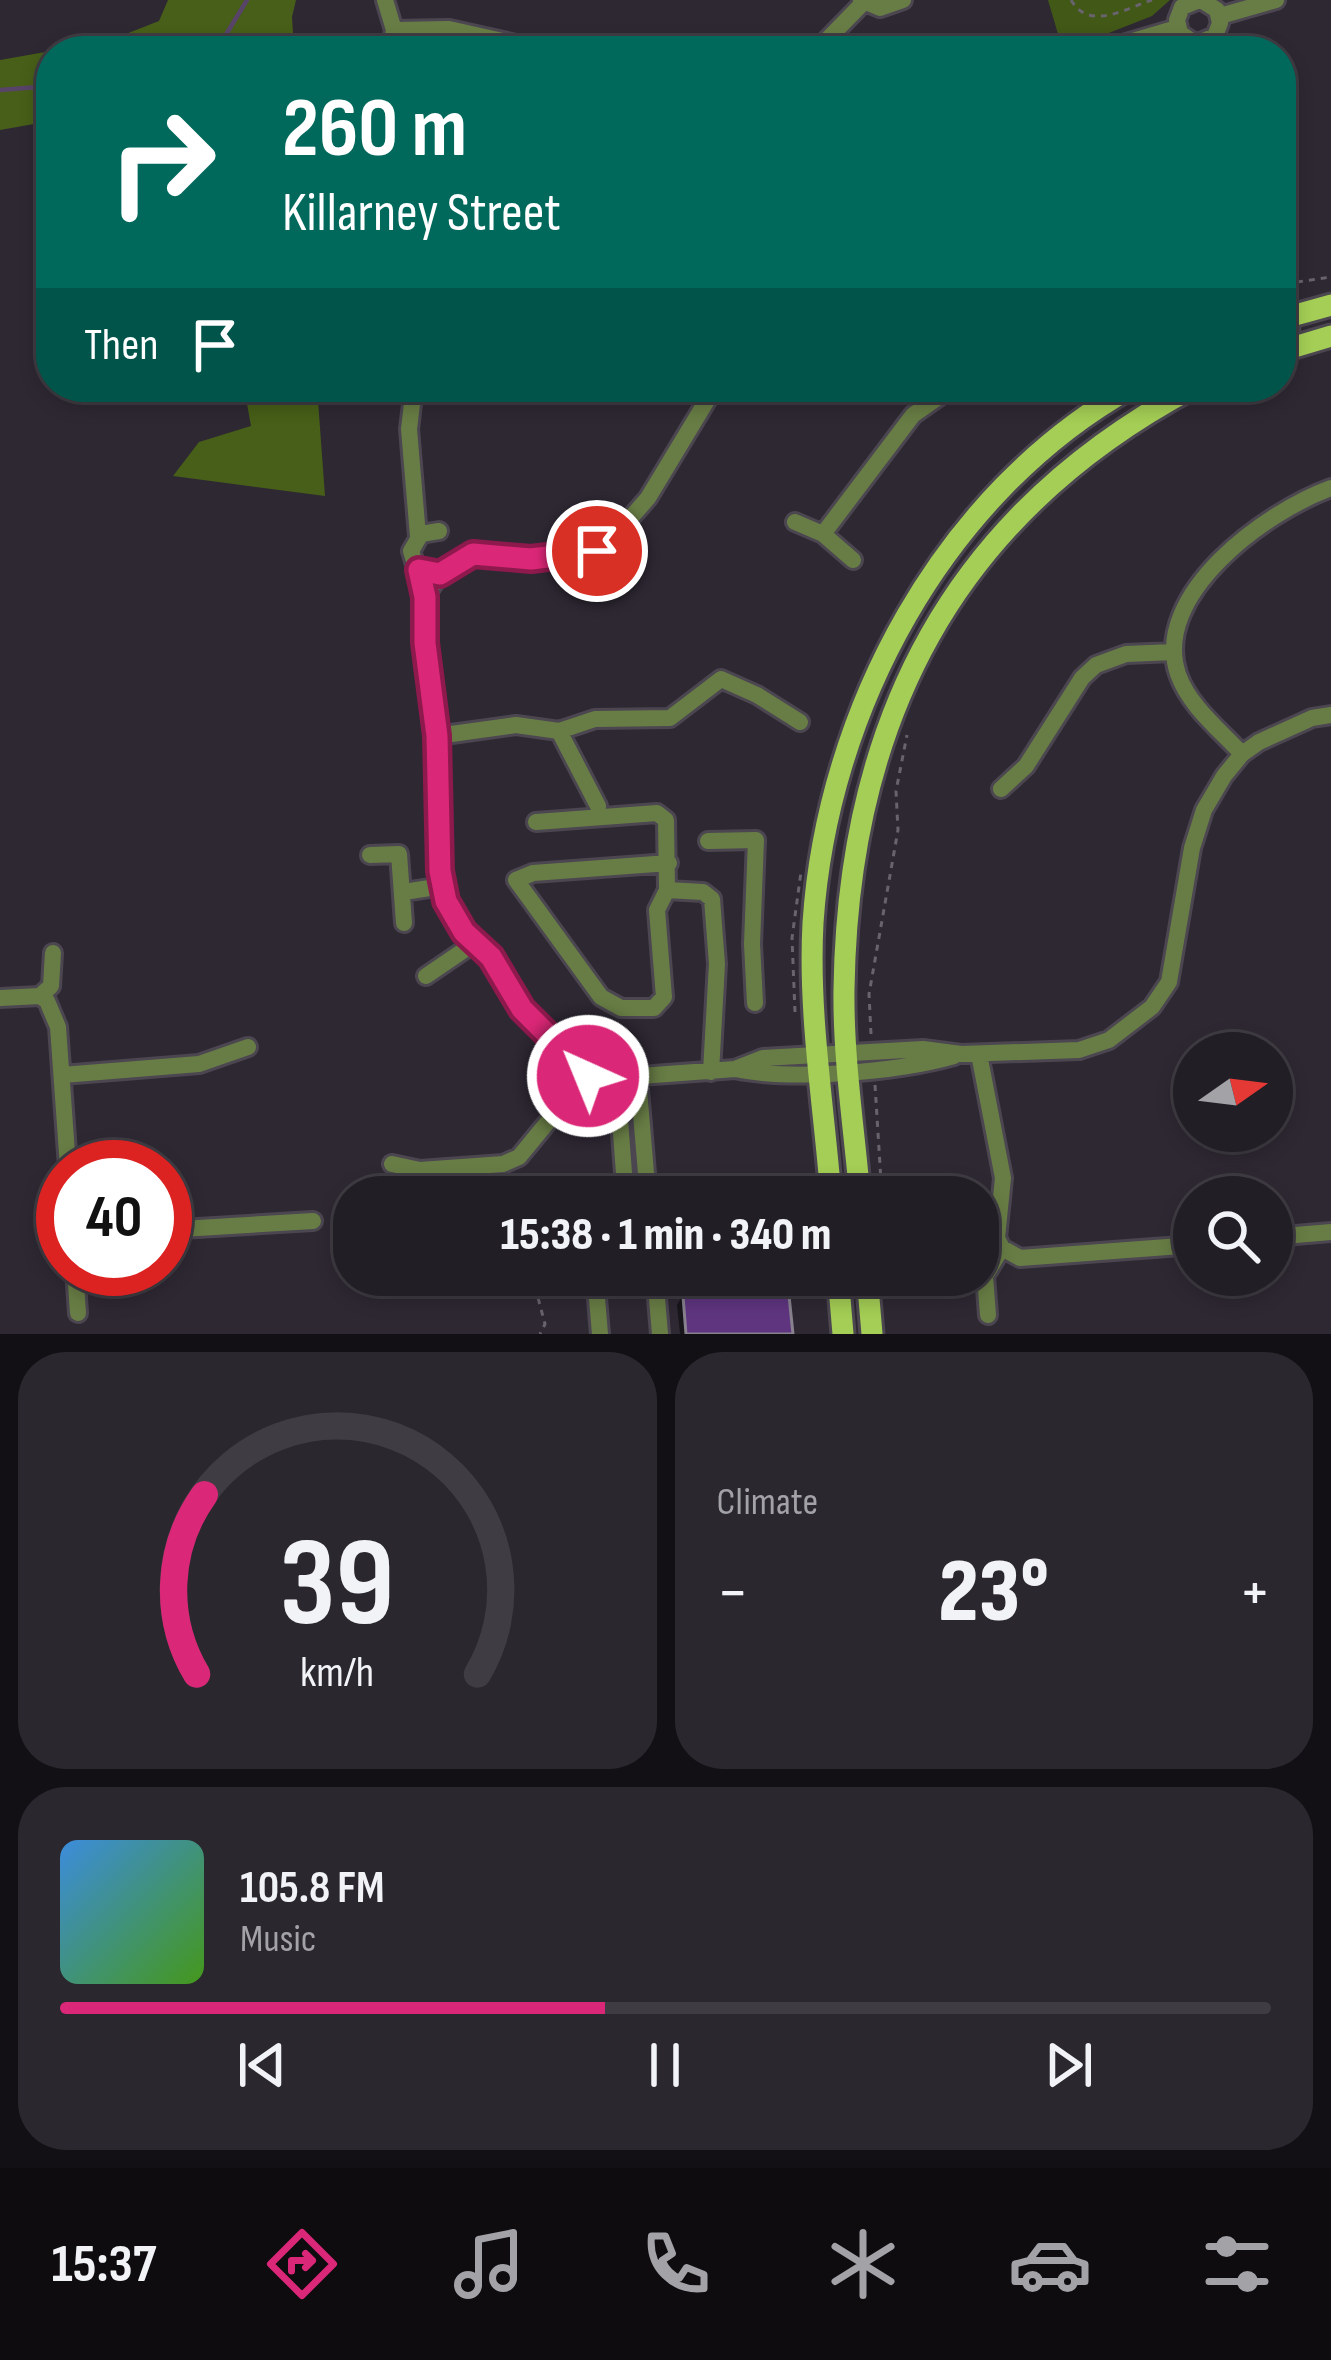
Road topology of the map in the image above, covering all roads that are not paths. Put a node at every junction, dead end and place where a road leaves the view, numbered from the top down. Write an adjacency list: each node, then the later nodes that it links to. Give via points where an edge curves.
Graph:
1 (386, 0): 8 (street)
2 (903, 0): 5 (street, via 880,8)
3 (1197, 0): 6 (street); 7 (street, via 1178,13)
4 (1276, 0): 6 (street)
5 (862, 1): 11 (street)
6 (1220, 16): 14 (street)
7 (1178, 28): 12 (street); 13 (street)
8 (394, 30): 9 (street); 10 (street)
9 (393, 36)
10 (480, 36)
11 (830, 36)
12 (1151, 36)
13 (1185, 36)
14 (1215, 36)
15 (1331, 305): 16 (main road)
16 (1296, 314)
17 (1331, 336): 18 (main road)
18 (1296, 343)
19 (412, 402): 25 (street)
20 (706, 402): 30 (street, via 648,498 606,547 531,559)
21 (932, 402): 27 (street, via 913,415)
22 (1110, 402): 62 (main road, via 1060,436 961,536 870,688 847,747 819,872 813,976)
23 (1183, 402): 61 (main road, via 1092,450 1048,486 966,576 932,631 888,724 854,846 843,995)
24 (1331, 488): 35 (street, via 1274,515 1234,548 1182,609)
25 (417, 509): 28 (street); 29 (street)
26 (795, 522): 27 (street)
27 (823, 534): 31 (street)
28 (418, 536): 29 (street); 33 (street, via 411,551)
29 (446, 537): 30 (street); 32 (street)
30 (473, 554): 32 (street)
31 (853, 560)
32 (445, 569): 33 (street); 34 (street)
33 (419, 570): 34 (street)
34 (425, 597): 39 (street)
35 (1173, 652): 40 (street, via 1191,699); 41 (street, via 1126,653 1096,665)
36 (1331, 715): 40 (street)
37 (800, 722): 38 (street, via 722,680 670,718 595,719)
38 (559, 730): 39 (street, via 516,725); 42 (street)
39 (437, 736): 47 (street)
40 (1242, 754): 60 (street, via 1204,810 1169,982 1152,1007 1109,1040 1079,1050)
41 (1001, 789)
42 (598, 806)
43 (536, 822): 46 (street, via 661,814)
44 (708, 841): 52 (street, via 756,840)
45 (370, 856): 49 (street, via 399,854)
46 (669, 863): 48 (street); 48 (street, via 516,880 601,997 621,1008 662,1002 657,910)
47 (442, 886): 49 (street); 51 (street, via 453,917)
48 (667, 890): 53 (street, via 710,896)
49 (404, 892): 50 (street)
50 (404, 923)
51 (476, 943): 55 (street); 64 (street)
52 (752, 944): 53 (street); 58 (street)
53 (716, 946): 63 (street)
54 (53, 953): 56 (street, via 51,986)
55 (426, 976)
56 (40, 996): 57 (street); 65 (street, via 58,1027)
57 (0, 998)
58 (755, 1004)
59 (248, 1047): 65 (street, via 199,1064)
60 (970, 1054): 61 (street, via 923,1065); 79 (street, via 1003,1178)
61 (849, 1061): 62 (street); 73 (main road)
62 (820, 1063): 63 (street, via 763,1058); 72 (main road)
63 (711, 1072): 66 (street)
64 (580, 1073): 67 (street); 69 (street, via 519,1157 420,1170)
65 (62, 1075): 68 (street)
66 (638, 1078): 67 (street); 71 (street)
67 (617, 1080): 70 (street)
68 (66, 1140)
69 (392, 1164)
70 (624, 1173)
71 (646, 1176)
72 (829, 1176)
73 (858, 1176)
74 (314, 1221): 75 (street)
75 (192, 1228)
76 (1331, 1232): 77 (street)
77 (1293, 1235)
78 (1173, 1246): 79 (street, via 1020,1258)
79 (1002, 1248): 86 (street, via 985,1276)
80 (77, 1296): 85 (street)
81 (597, 1296): 87 (street)
82 (657, 1296): 88 (street)
83 (839, 1296): 89 (main road)
84 (869, 1296): 90 (main road)
85 (78, 1313)
86 (988, 1315)
87 (600, 1334)
88 (660, 1334)
89 (842, 1334)
90 (872, 1334)

